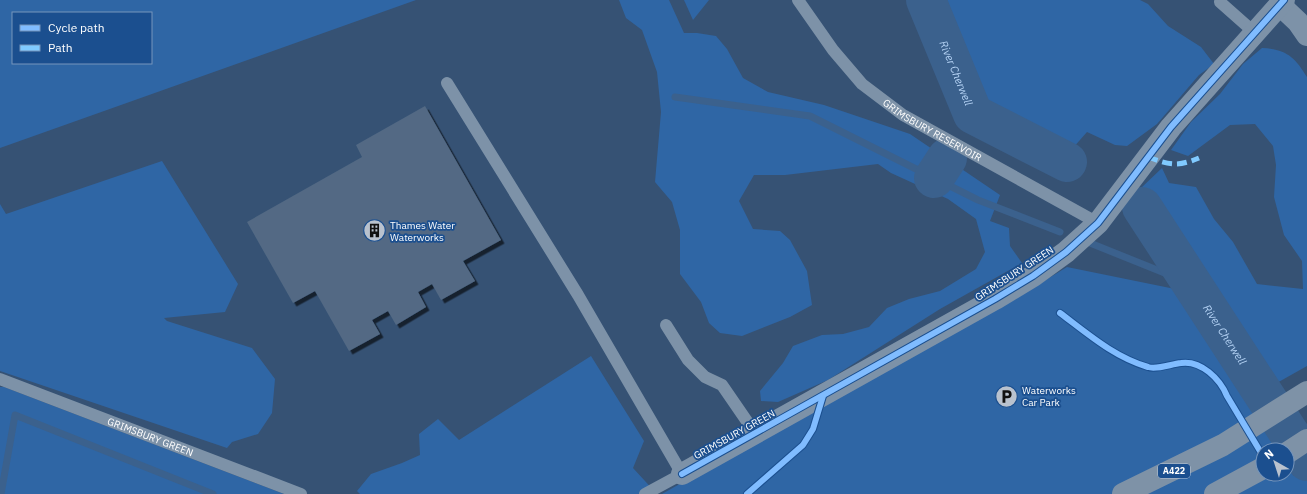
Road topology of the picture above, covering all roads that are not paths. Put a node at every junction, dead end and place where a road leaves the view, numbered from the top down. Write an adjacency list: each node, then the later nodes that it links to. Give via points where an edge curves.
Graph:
1 (798, 0): 7 (lane, GRIMSBURY RESERVOIR, via 832,50 862,84 903,115)
2 (1220, 2): 4 (lane)
3 (1282, 3): 4 (street, GRIMSBURY GREEN); 5 (street, GRIMSBURY GREEN)
4 (1255, 33): 7 (street, GRIMSBURY GREEN, via 1171,126)
5 (1307, 35)
6 (447, 83): 15 (lane, via 578,295)
7 (1101, 219): 11 (street, GRIMSBURY GREEN, via 1066,252 1033,276)
8 (666, 325): 11 (lane, via 688,360 705,377 722,384)
9 (0, 379): 16 (lane, GRIMSBURY GREEN)
10 (1307, 392): 18 (highway, A422, via 1223,445)
11 (755, 434): 15 (street, GRIMSBURY GREEN)
12 (1307, 440): 13 (highway)
13 (1295, 448)
14 (1255, 473): 19 (highway)
15 (682, 474): 17 (lane, GRIMSBURY GREEN)
16 (301, 494)
17 (645, 494)
18 (1123, 494)
19 (1215, 494)

